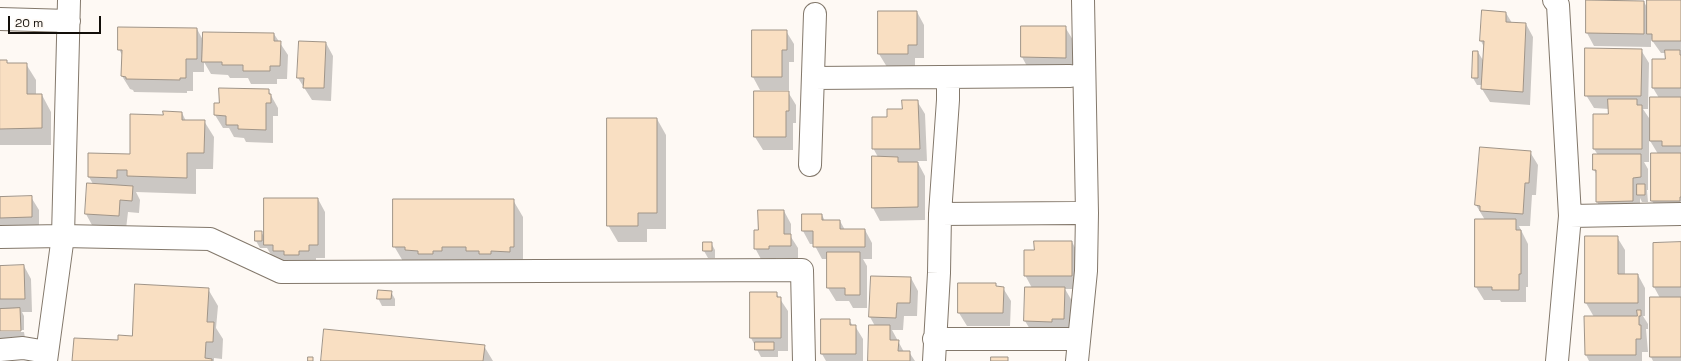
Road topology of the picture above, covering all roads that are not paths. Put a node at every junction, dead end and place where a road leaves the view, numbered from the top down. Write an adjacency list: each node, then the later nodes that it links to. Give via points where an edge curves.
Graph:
1 (1082, 0): 22 (street, via 1086,271)
2 (1554, 0): 13 (street, via 1558,5)
3 (69, 10): 5 (street); 14 (street)
4 (815, 14): 8 (street)
5 (0, 19)
6 (1070, 76): 7 (street)
7 (948, 77): 8 (street); 11 (street)
8 (813, 78): 9 (street)
9 (810, 165)
10 (1075, 213): 11 (street)
11 (940, 214): 16 (street)
12 (1681, 214): 13 (street)
13 (1570, 216): 23 (street)
14 (64, 236): 15 (street); 19 (street); 20 (street, via 210,239 281,272 802,270)
15 (0, 237)
16 (934, 339): 17 (street); 21 (street)
17 (1068, 340)
18 (0, 350): 19 (street, via 23,348)
19 (47, 357)
20 (804, 361)
21 (934, 361)
22 (1077, 361)
23 (1557, 361)

